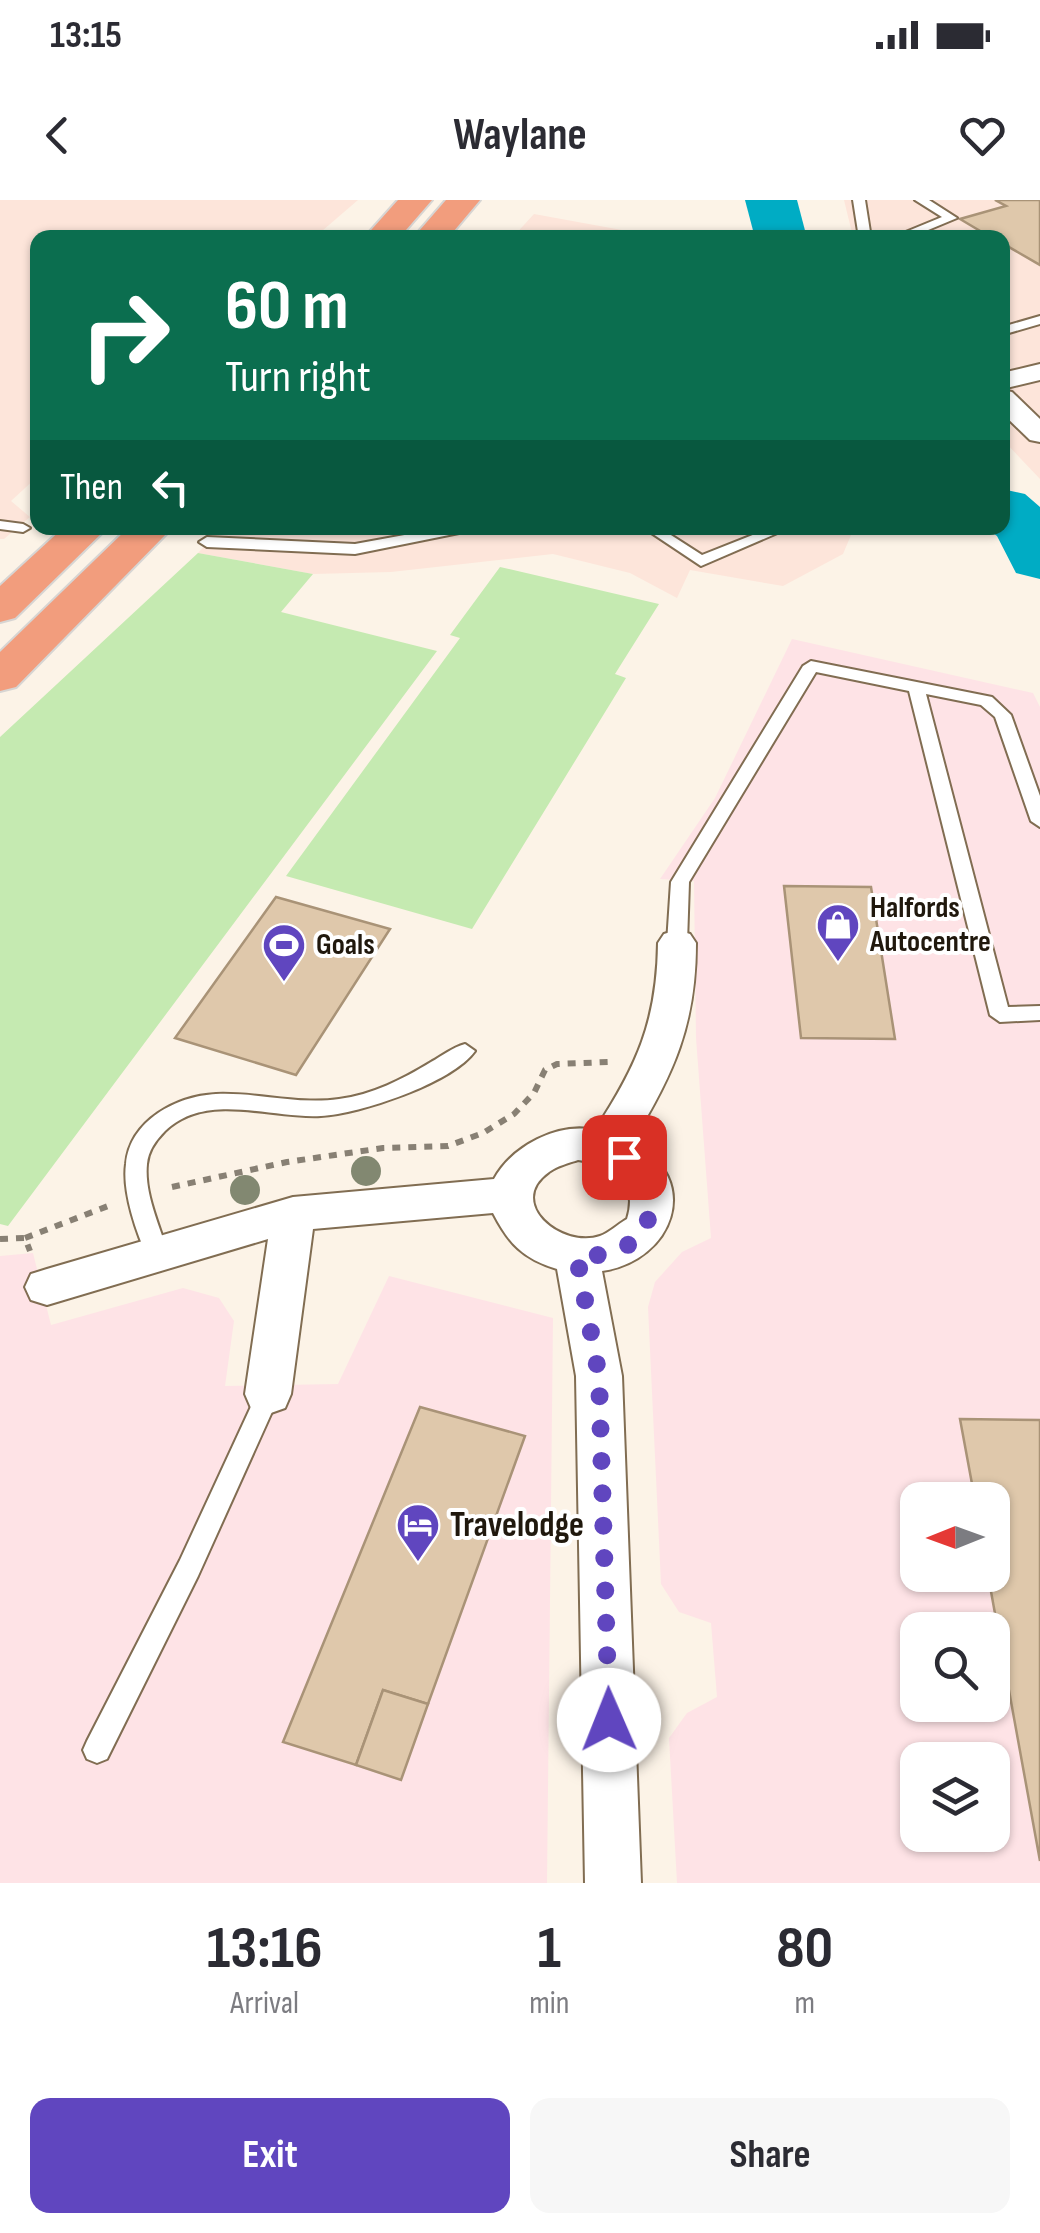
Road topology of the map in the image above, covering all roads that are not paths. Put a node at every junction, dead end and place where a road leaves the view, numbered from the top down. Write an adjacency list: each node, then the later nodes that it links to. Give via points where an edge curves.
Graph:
1 (416, 200): 5 (highway)
2 (464, 200): 6 (highway)
3 (859, 200): 7 (lane)
4 (920, 200): 8 (lane, via 951,218)
5 (388, 230)
6 (437, 230)
7 (864, 230)
8 (919, 230)
9 (1040, 320): 10 (lane)
10 (1010, 329)
11 (1040, 372): 12 (street)
12 (1010, 379)
13 (1010, 406): 14 (street)
14 (1040, 434)
15 (0, 525): 16 (lane)
16 (24, 528)
17 (79, 535): 23 (highway)
18 (144, 535): 24 (highway)
19 (428, 535): 22 (lane, via 355,549)
20 (660, 535): 21 (lane, via 702,561)
21 (765, 535)
22 (206, 542)
23 (0, 609)
24 (0, 677)
25 (916, 687): 26 (lane, via 986,701 1003,715); 27 (lane, via 811,666 680,882); 28 (lane, via 1000,1015)
26 (1040, 822)
27 (677, 943): 30 (street, via 678,990 658,1065)
28 (1040, 1013)
29 (465, 1051): 33 (lane, via 404,1086 338,1107 203,1100 162,1118 140,1146 135,1168)
30 (607, 1147): 31 (street, via 576,1143 544,1151 520,1170); 34 (street, via 641,1168 654,1198 646,1228 617,1251)
31 (510, 1195): 32 (street); 34 (street, via 528,1237)
32 (293, 1214): 33 (street); 36 (street)
33 (157, 1254): 35 (street)
34 (577, 1257): 38 (street, via 599,1376)
35 (47, 1287)
36 (268, 1394): 37 (lane)
37 (97, 1750)
38 (614, 1883)

